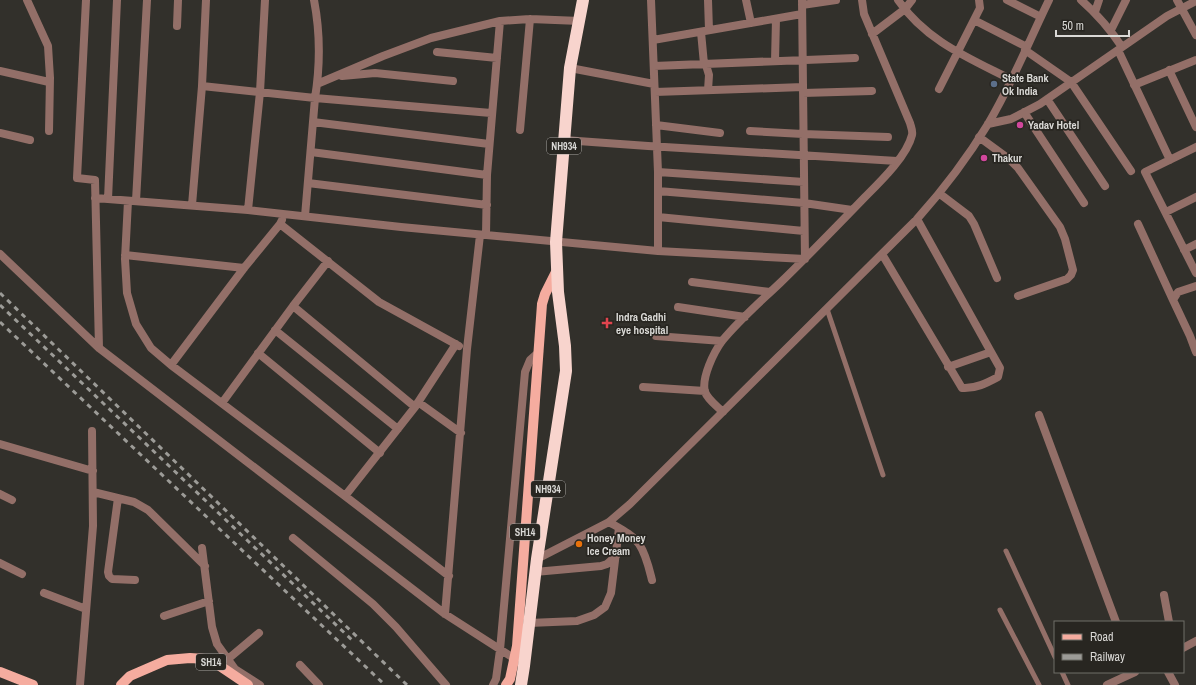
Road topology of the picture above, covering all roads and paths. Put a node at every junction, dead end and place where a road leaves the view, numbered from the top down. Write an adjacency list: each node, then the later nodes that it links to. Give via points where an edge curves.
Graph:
1 (27, 0): 60 (street, via 48,46)
2 (86, 0): 104 (street, via 77,178 95,180)
3 (117, 0): 106 (street)
4 (147, 0): 108 (street)
5 (178, 0): 37 (street)
6 (206, 0): 64 (street)
7 (265, 0): 70 (street)
8 (314, 0): 62 (street, via 318,36)
9 (583, 0): 35 (highway, NH934)
10 (651, 0): 42 (street)
11 (708, 0): 39 (street)
12 (746, 0): 36 (street)
13 (836, 0): 25 (street)
14 (862, 0): 40 (street, via 864,14)
15 (898, 0): 27 (street)
16 (912, 0): 27 (street)
17 (979, 0): 33 (street, via 980,8)
18 (1007, 0): 30 (street)
19 (1049, 0): 30 (street)
20 (1081, 0): 28 (street)
21 (1099, 0): 28 (street)
22 (1126, 0): 38 (street)
23 (1177, 0): 26 (street)
24 (1196, 1): 26 (street)
25 (802, 2): 29 (street)
26 (1181, 8): 41 (street); 44 (street)
27 (905, 9): 40 (street); 46 (street, via 926,32)
28 (1095, 12): 38 (street)
29 (802, 14): 32 (street); 49 (street)
30 (1041, 17): 43 (street)
31 (530, 19): 34 (street); 35 (street); 79 (street)
32 (776, 19): 36 (street); 51 (street)
33 (974, 20): 43 (street); 46 (street)
34 (500, 21): 47 (street); 57 (street, via 431,38)
35 (580, 21): 54 (highway, NH934)
36 (751, 23): 39 (street)
37 (177, 26)
38 (1111, 30): 44 (street)
39 (705, 31): 42 (street); 52 (street)
40 (872, 34): 95 (street, via 913,134)
41 (1196, 35)
42 (653, 40): 53 (street)
43 (1026, 48): 58 (street); 61 (street)
44 (1120, 48): 61 (street); 63 (street)
45 (437, 52): 47 (street)
46 (958, 52): 58 (street); 66 (street)
47 (497, 58): 74 (street)
48 (855, 58): 49 (street)
49 (803, 60): 51 (street); 68 (street)
50 (1196, 60): 55 (street)
51 (775, 61): 52 (street)
52 (704, 64): 53 (street); 67 (street, via 709,75)
53 (654, 66): 65 (street)
54 (570, 68): 65 (street); 88 (highway, NH934)
55 (1169, 70): 63 (street); 78 (street)
56 (0, 71): 60 (street)
57 (334, 77): 59 (street, via 375,73); 62 (street)
58 (1012, 80): 76 (street)
59 (453, 81)
60 (50, 82): 80 (street)
61 (1071, 82): 72 (street); 96 (street)
62 (317, 84): 71 (street)
63 (1134, 85): 94 (street)
64 (202, 86): 70 (street); 111 (street)
65 (654, 88): 67 (street); 77 (street)
66 (939, 88)
67 (708, 90): 68 (street)
68 (803, 90): 69 (street); 84 (street)
69 (872, 90)
70 (260, 92): 71 (street); 113 (street)
71 (315, 98): 74 (street); 75 (street)
72 (1047, 99): 73 (street); 101 (street)
73 (1024, 112): 76 (street, via 1011,119); 110 (street)
74 (492, 113): 89 (street)
75 (313, 122): 89 (street); 92 (street)
76 (988, 124): 86 (street)
77 (656, 125): 83 (street); 90 (street)
78 (1196, 127)
79 (520, 130)
80 (49, 131)
81 (750, 131): 84 (street)
82 (0, 133): 87 (street)
83 (720, 133)
84 (803, 134): 85 (street); 93 (street)
85 (888, 137)
86 (980, 137): 103 (street); 140 (street, via 1018,168 1053,216 1065,239 1073,270 1067,279)
87 (30, 140)
88 (564, 140): 90 (street); 124 (highway, NH934)
89 (489, 144): 98 (street)
90 (657, 147): 93 (street); 97 (street)
91 (1196, 147): 94 (street)
92 (311, 152): 98 (street); 100 (street)
93 (804, 155): 95 (street); 99 (street)
94 (1170, 160): 115 (street, via 1145,172)
95 (897, 161): 114 (street)
96 (1131, 171)
97 (658, 172): 99 (street); 102 (street)
98 (487, 175): 112 (street)
99 (804, 182): 109 (street)
100 (308, 183): 112 (street); 117 (street)
101 (1105, 186)
102 (658, 191): 109 (street); 118 (street)
103 (940, 194): 119 (street); 136 (street, via 969,216)
104 (95, 198): 106 (street); 150 (street)
105 (1196, 198): 115 (street)
106 (108, 199): 107 (street)
107 (128, 201): 108 (street); 130 (street)
108 (136, 201): 111 (street)
109 (804, 203): 114 (street); 122 (street)
110 (1084, 203)
111 (192, 205): 113 (street)
112 (487, 205): 123 (street)
113 (248, 210): 116 (street)
114 (852, 210): 131 (street)
115 (1166, 212): 126 (street)
116 (285, 214): 117 (street); 120 (street)
117 (305, 216): 123 (street)
118 (658, 217): 122 (street); 127 (street)
119 (917, 219): 129 (street); 153 (street)
120 (280, 224): 132 (street); 133 (street)
121 (1138, 224): 141 (street)
122 (804, 231): 131 (street)
123 (483, 235): 124 (street); 151 (street)
124 (556, 242): 127 (street); 134 (highway, NH934)
125 (1196, 244): 126 (street)
126 (1184, 250): 135 (street)
127 (658, 251): 131 (street)
128 (0, 254): 150 (street)
129 (882, 254): 144 (street); 157 (street)
130 (125, 255): 133 (street); 156 (street, via 127,293 136,324 151,348)
131 (805, 259): 139 (street)
132 (328, 261): 142 (street); 149 (street, via 379,302)
133 (244, 268): 156 (street)
134 (556, 272): 152 (main road, SH14, via 542,304); 182 (highway, NH934, via 566,371)
135 (1196, 273)
136 (997, 278)
137 (692, 282): 139 (street)
138 (1196, 286): 141 (street, via 1178,292)
139 (770, 292): 145 (street)
140 (1018, 296)
141 (1172, 300): 154 (street)
142 (293, 306): 146 (street); 161 (street)
143 (678, 307): 145 (street)
144 (827, 309): 162 (street); 170 (lane)
145 (745, 317): 148 (street)
146 (275, 330): 155 (street); 164 (street)
147 (656, 336): 148 (street)
148 (722, 341): 159 (street, via 708,370)
149 (456, 344): 151 (street); 161 (street)
150 (99, 348): 195 (street)
151 (467, 349): 166 (street)
152 (539, 352): 203 (street, via 530,360 525,372); 222 (main road, SH14, via 517,646 510,679)
153 (991, 352): 157 (street); 157 (street, via 1000,372 998,377 986,384 962,388)
154 (1196, 352)
155 (258, 353): 160 (street); 168 (street)
156 (171, 365): 160 (street)
157 (948, 367)
158 (643, 387): 159 (street)
159 (705, 391): 162 (street)
160 (222, 403): 173 (street)
161 (417, 404): 164 (street); 166 (street)
162 (723, 412): 176 (street)
163 (1039, 415): 197 (street)
164 (398, 429): 168 (street)
165 (92, 431): 169 (street)
166 (460, 433): 187 (street)
167 (0, 444): 169 (street)
168 (380, 453): 173 (street)
169 (93, 471): 171 (street)
170 (883, 475)
171 (93, 492): 174 (street); 193 (street, via 93,526)
172 (0, 494): 175 (street)
173 (345, 496): 187 (street)
174 (118, 498): 184 (street, via 134,502 148,510); 188 (street, via 108,572 112,579)
175 (12, 500)
176 (609, 522): 177 (street); 182 (street)
177 (619, 528): 181 (street); 189 (street, via 639,544)
178 (293, 538): 220 (street, via 396,627)
179 (202, 548): 184 (street)
180 (1006, 550): 204 (lane)
181 (616, 556): 185 (street, via 601,566); 199 (street, via 611,593 605,606 594,615 577,621)
182 (537, 559): 185 (highway, NH934)
183 (0, 563): 186 (street)
184 (205, 566): 192 (street)
185 (535, 572): 199 (highway, NH934)
186 (22, 574)
187 (449, 576): 195 (street)
188 (135, 580)
189 (652, 580)
190 (44, 593): 193 (street)
191 (1164, 595): 198 (street)
192 (209, 601): 196 (street); 205 (street, via 217,644)
193 (86, 609): 214 (street)
194 (1000, 610): 224 (lane)
195 (445, 614): 203 (street)
196 (164, 616)
197 (1116, 621)
198 (1169, 621)
199 (529, 622): 207 (highway, NH934)
200 (259, 633): 205 (street)
201 (1196, 641): 202 (street)
202 (1184, 647)
203 (500, 650): 207 (street); 221 (street)
204 (1054, 655)
205 (228, 659): 208 (street)
206 (300, 665): 219 (street)
207 (524, 666): 223 (highway, NH934)
208 (235, 669): 216 (street); 218 (street)
209 (0, 672): 213 (main road)
210 (1062, 673): 225 (lane)
211 (1133, 673): 226 (street)
212 (1169, 673): 227 (street)
213 (33, 685)
214 (80, 685)
215 (121, 685): 217 (main road, SH14, via 130,676 167,660 190,658 205,659)
216 (240, 685)
217 (248, 685)
218 (260, 685)
219 (318, 685)
220 (446, 685)
221 (493, 685)
222 (506, 685)
223 (521, 685)
224 (1039, 685)
225 (1068, 685)
226 (1107, 685)
227 (1175, 685)

